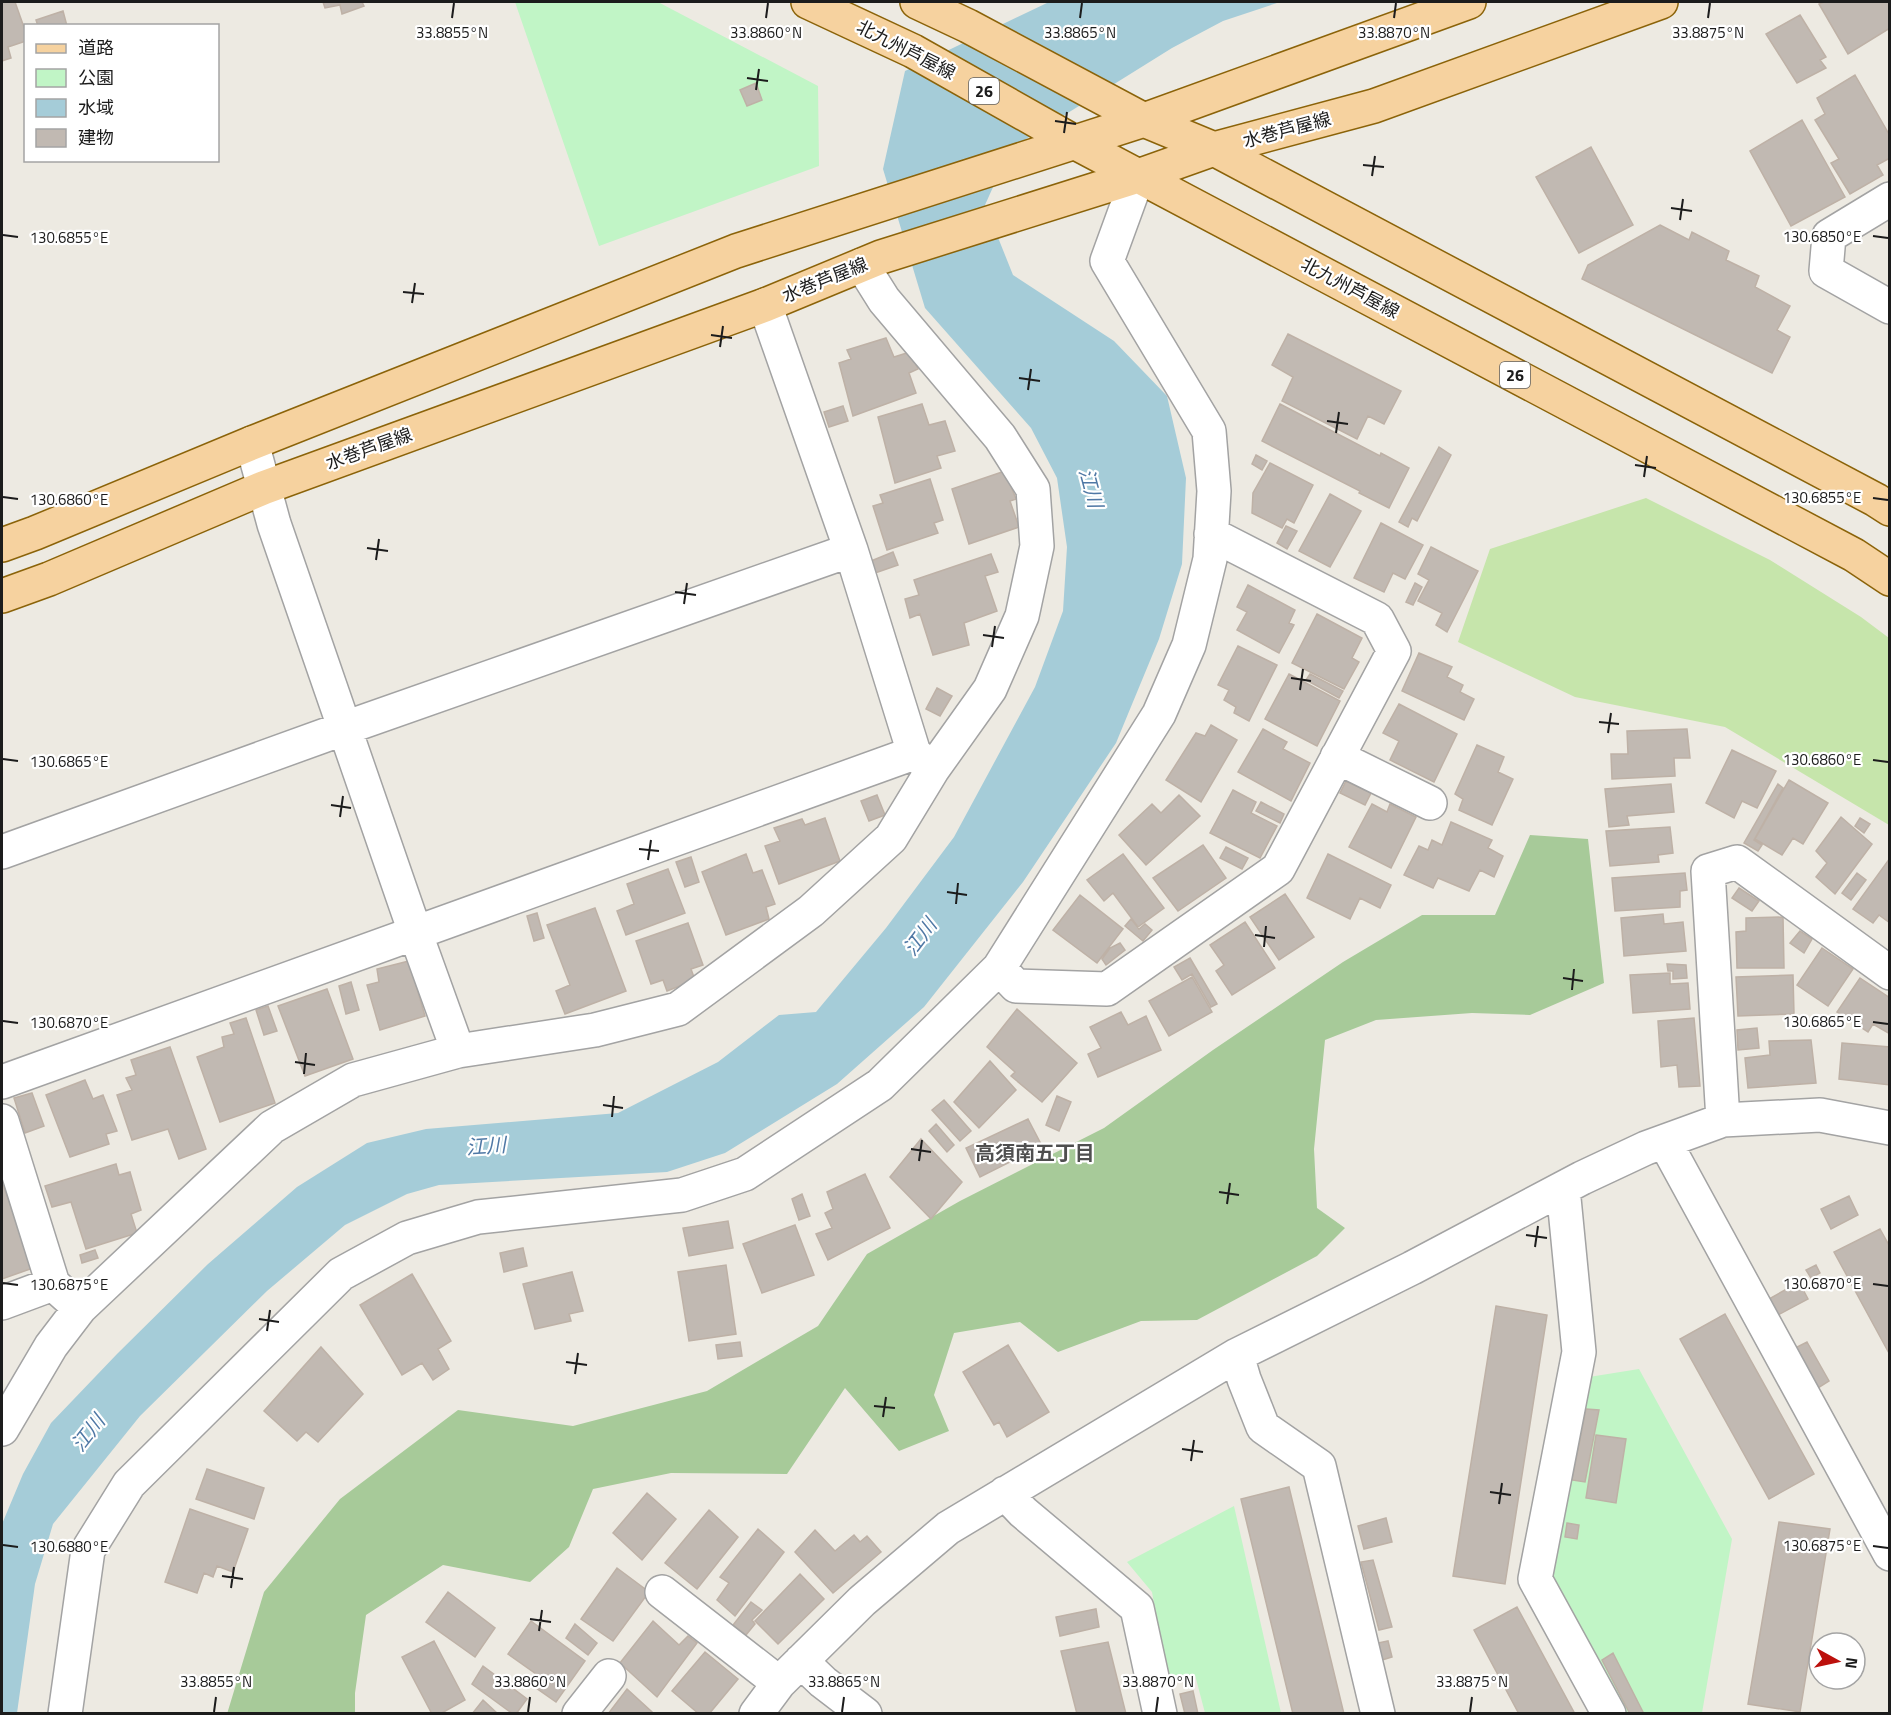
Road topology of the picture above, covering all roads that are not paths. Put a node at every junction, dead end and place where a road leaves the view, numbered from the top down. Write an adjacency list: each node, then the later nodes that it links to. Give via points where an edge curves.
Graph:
1 (808, 2): 6 (main road, 北九州芦屋線 / 26, via 913,51)
2 (917, 2): 5 (main road)
3 (1469, 2): 5 (main road)
4 (1661, 2): 7 (main road, 水巻芦屋線, via 1374,106)
5 (1144, 120): 6 (main road); 7 (main road)
6 (1065, 136): 8 (main road, 北九州芦屋線 / 26); 13 (main road, via 999,167 736,251)
7 (1214, 149): 8 (main road, 水巻芦屋線); 15 (main road)
8 (1138, 176): 10 (main road, 水巻芦屋線); 16 (street, via 1107,261 1209,430 1214,491); 19 (main road, 北九州芦屋線 / 26, via 1854,555)
9 (1890, 199): 12 (street, via 1829,236 1826,270)
10 (871, 261): 11 (main road, 水巻芦屋線); 23 (street, via 884,300 1000,437 1033,489 1037,546 1022,616 990,689)
11 (765, 305): 14 (main road, 水巻芦屋線); 18 (street)
12 (1890, 307)
13 (252, 443): 14 (street); 17 (main road)
14 (263, 488): 20 (main road, 水巻芦屋線); 21 (street)
15 (1890, 509)
16 (1211, 534): 22 (street, via 1377,619 1394,651); 27 (street, via 1210,558 1189,645 1159,714)
17 (2, 545)
18 (851, 550): 21 (street); 23 (street)
19 (1890, 579)
20 (2, 596)
21 (345, 728): 25 (street); 26 (street)
22 (1337, 757): 24 (street); 27 (street, via 1278,869 1107,989 1016,986)
23 (923, 761): 26 (street); 29 (street, via 891,838 811,911 678,1009 595,1030)
24 (1430, 803)
25 (2, 852)
26 (415, 932): 29 (street); 30 (street)
27 (999, 968): 46 (street, via 880,1085 746,1174 682,1195 478,1217 407,1238 341,1274 129,1484 88,1550)
28 (1890, 973): 31 (street, via 1737,862 1708,872)
29 (458, 1051): 38 (street, via 353,1080 272,1127)
30 (2, 1082)
31 (1723, 1120): 33 (street, via 1820,1115); 34 (street)
32 (2, 1121): 36 (street)
33 (1889, 1129)
34 (1665, 1142): 35 (street); 42 (street)
35 (1563, 1188): 39 (street); 52 (street, via 1579,1352 1534,1580)
36 (53, 1284): 37 (street); 38 (street)
37 (2, 1303)
38 (80, 1308): 40 (street, via 51,1346)
39 (1237, 1355): 41 (street); 51 (street, via 1263,1427 1319,1466)
40 (2, 1429)
41 (1005, 1494): 44 (street, via 948,1528 862,1601); 50 (street, via 1137,1608)
42 (1890, 1554)
43 (662, 1592): 44 (street)
44 (790, 1672): 48 (street); 49 (street, via 823,1682)
45 (609, 1676): 47 (street)
46 (65, 1713)
47 (579, 1713)
48 (756, 1713)
49 (865, 1713)
50 (1160, 1713)
51 (1378, 1713)
52 (1609, 1713)

